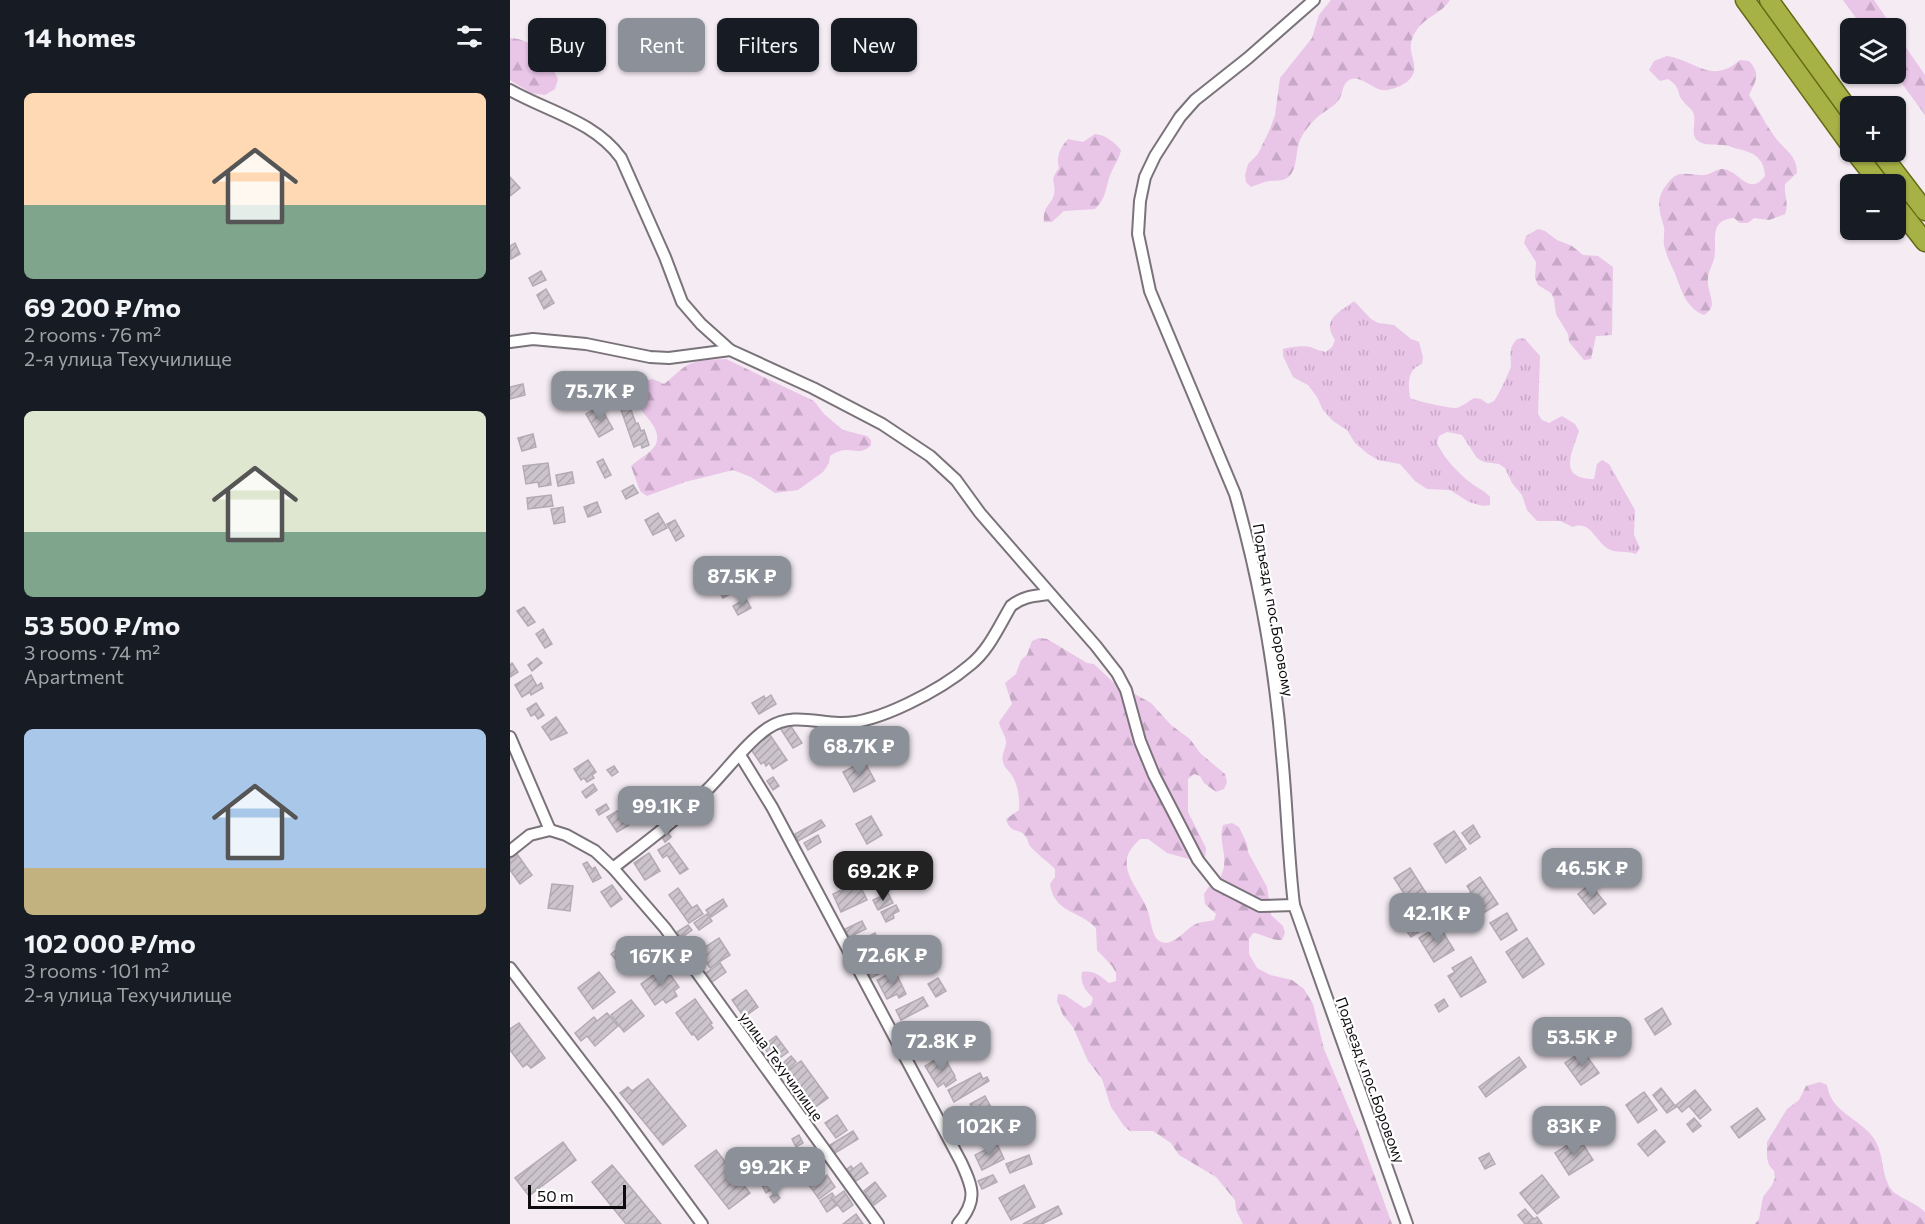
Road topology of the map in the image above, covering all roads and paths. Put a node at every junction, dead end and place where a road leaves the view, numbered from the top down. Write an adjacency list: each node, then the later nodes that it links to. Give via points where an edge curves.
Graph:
1 (1314, 0): 21 (street, Подъезд к пос.Боровому, via 1179,117 1145,177 1138,216 1150,291 1235,494 1252,558 1278,711)
2 (1745, 0): 6 (highway)
3 (1769, 0): 5 (highway)
4 (510, 90): 14 (street, via 582,124 614,148 682,302)
5 (1840, 98)
6 (1840, 131)
7 (1863, 162): 9 (highway)
8 (1888, 162): 10 (highway)
9 (1873, 174)
10 (1925, 212)
11 (1906, 218): 12 (highway)
12 (1925, 242)
13 (510, 342): 14 (street, via 533,339 576,343 661,357)
14 (730, 350): 15 (street, via 882,424 930,456 956,480)
15 (1049, 594): 17 (street, via 1016,602 970,665 890,713 851,723 809,718 777,723); 21 (street, via 1117,673 1154,775 1198,860 1217,884 1260,906)
16 (510, 736): 18 (street)
17 (740, 755): 20 (street, via 706,791); 25 (street, via 772,807 961,1162 972,1196 970,1207)
18 (550, 830): 19 (street, via 530,835); 20 (street, улица Техучилище, via 595,851)
19 (510, 851)
20 (613, 868): 24 (street, улица Техучилище, via 665,928)
21 (1294, 905): 26 (street, Подъезд к пос.Боровому)
22 (510, 968): 23 (street)
23 (702, 1224)
24 (878, 1224)
25 (958, 1224)
26 (1407, 1224)

